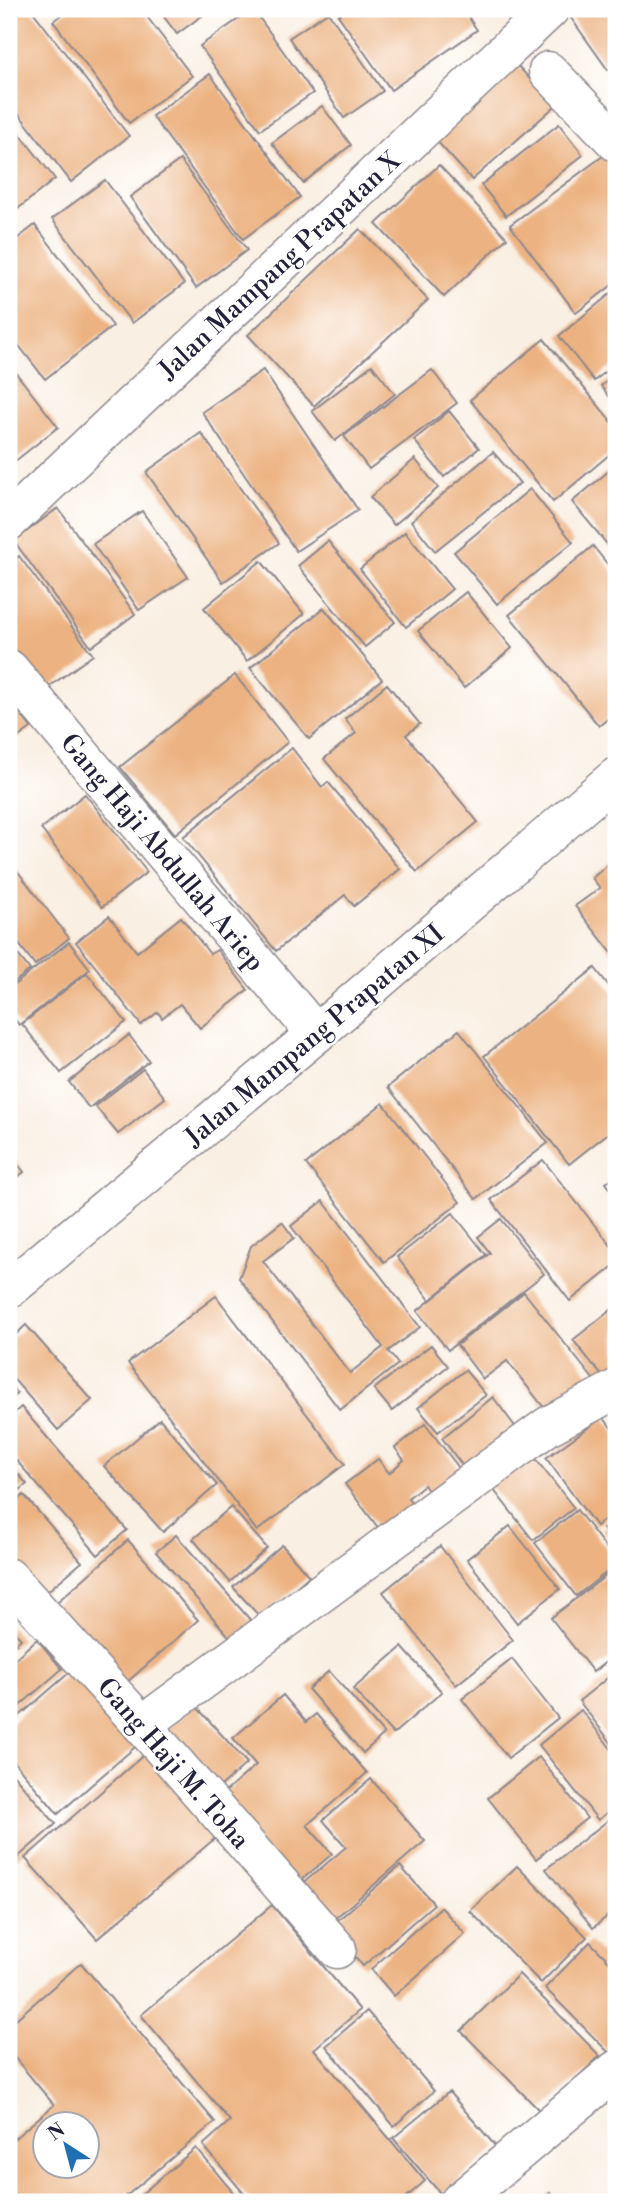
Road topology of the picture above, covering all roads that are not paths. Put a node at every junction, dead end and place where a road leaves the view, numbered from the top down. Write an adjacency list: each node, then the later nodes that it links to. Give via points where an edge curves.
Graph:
1 (550, 9): 4 (street, Jalan Mampang Prapatan X)
2 (548, 71): 3 (street)
3 (616, 142)
4 (9, 521)
5 (9, 669): 7 (street, Gang Haji Abdullah Ariep)
6 (616, 777): 7 (street, Jalan Mampang Prapatan XI)
7 (316, 1034): 8 (street, Jalan Mampang Prapatan XI)
8 (9, 1289)
9 (616, 1389): 11 (street, via 548,1426)
10 (9, 1578): 11 (street, Gang Haji M. Toha)
11 (142, 1724): 12 (street, Gang Haji M. Toha)
12 (337, 1950)
13 (616, 2070): 14 (street)
14 (459, 2202)

